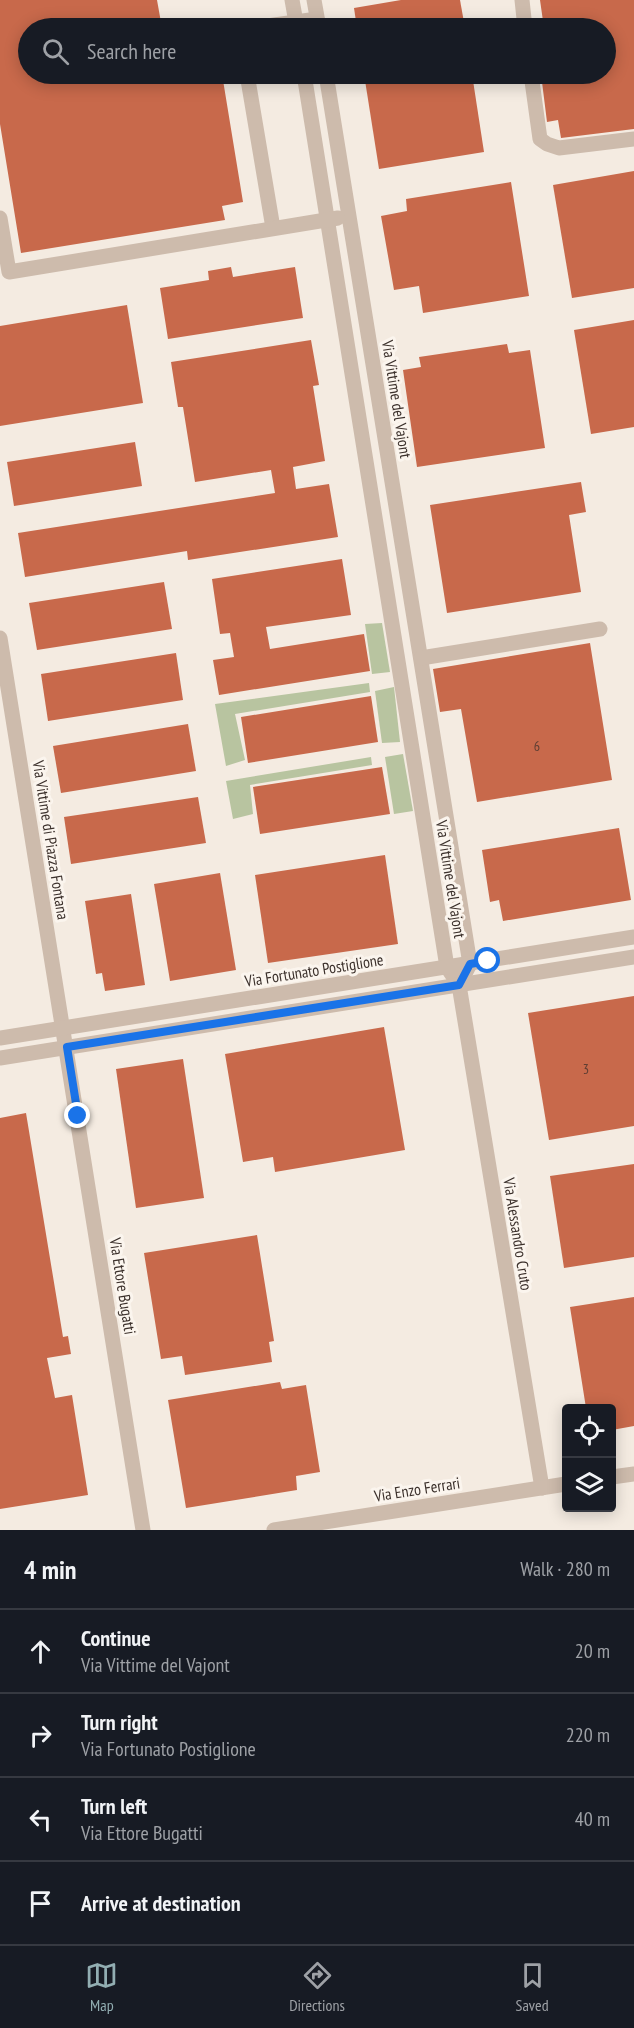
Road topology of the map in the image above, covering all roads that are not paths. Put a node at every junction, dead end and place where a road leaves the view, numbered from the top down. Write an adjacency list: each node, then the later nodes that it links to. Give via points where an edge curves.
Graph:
1 (292, 0): 4 (street)
2 (314, 0): 5 (street)
3 (522, 0): 6 (street)
4 (295, 18)
5 (317, 18)
6 (524, 18)
7 (249, 84): 15 (street)
8 (306, 84): 14 (street, Via Vittime del Vajont)
9 (328, 84): 12 (street, Via Vittime del Vajont)
10 (532, 84): 11 (street, via 540,139 547,144 559,148)
11 (634, 139)
12 (350, 216): 14 (street); 17 (street, Via Vittime del Vajont)
13 (0, 218): 16 (street)
14 (328, 220): 15 (street); 18 (street, Via Vittime del Vajont)
15 (273, 228): 16 (street)
16 (5, 273)
17 (370, 341): 18 (street); 21 (street, Via Vittime del Vajont)
18 (348, 345): 23 (street, Via Vittime del Vajont)
19 (600, 629): 21 (street)
20 (0, 639): 31 (street, Via Vittime di Piazza Fontana)
21 (421, 658): 22 (street, Via Vittime del Vajont)
22 (440, 778): 23 (street); 26 (street, Via Vittime del Vajont)
23 (418, 782): 27 (street, Via Vittime del Vajont)
24 (634, 937): 26 (street, Via Fortunato Postiglione)
25 (634, 957): 28 (street)
26 (470, 964): 27 (street, Via Fortunato Postiglione); 28 (street)
27 (447, 967): 28 (street, Via Vittime del Vajont); 29 (street, Via Fortunato Postiglione)
28 (459, 985): 30 (street); 38 (street, Via Alessandro Cruto)
29 (273, 995): 30 (street); 31 (street, Via Fortunato Postiglione)
30 (277, 1014): 33 (street)
31 (64, 1028): 32 (street, Via Fortunato Postiglione); 33 (street, Via Vittime di Piazza Fontana)
32 (0, 1038)
33 (67, 1047): 34 (street); 39 (street, Via Ettore Bugatti)
34 (0, 1058)
35 (634, 1474): 36 (street)
36 (616, 1476)
37 (562, 1485): 38 (street, Via Enzo Ferrari)
38 (542, 1488): 40 (street, Via Enzo Ferrari)
39 (144, 1530)
40 (274, 1530)

